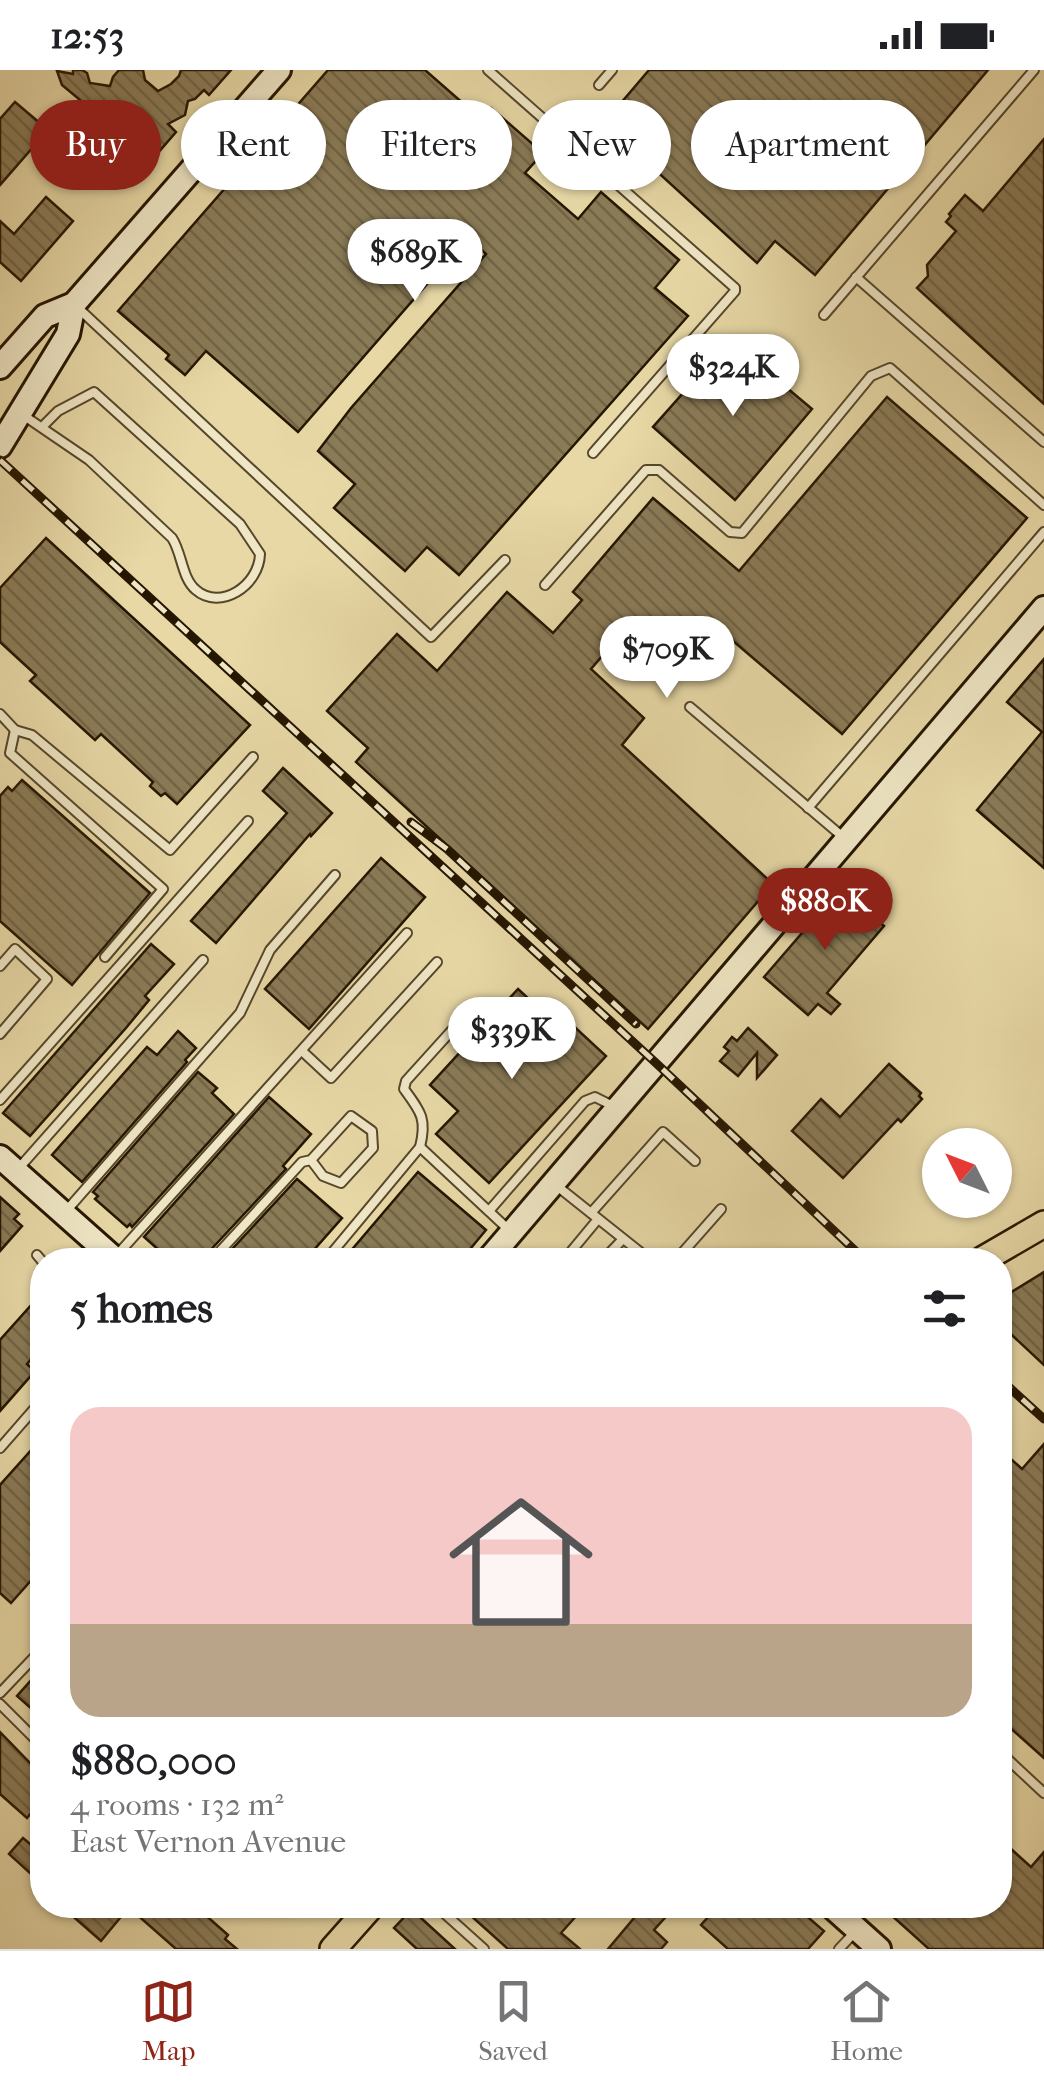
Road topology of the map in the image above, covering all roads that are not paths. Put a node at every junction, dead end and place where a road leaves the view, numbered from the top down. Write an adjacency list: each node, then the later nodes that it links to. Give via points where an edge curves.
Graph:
1 (280, 70): 7 (street)
2 (488, 70): 14 (lane, via 735,288)
3 (612, 70): 5 (lane)
4 (1034, 70): 6 (lane)
5 (599, 85)
6 (856, 277): 8 (lane); 12 (lane)
7 (74, 304): 9 (street, via 45,316); 10 (street, via 68,334); 17 (lane, via 431,637)
8 (824, 315)
9 (0, 367)
10 (20, 412): 11 (lane); 13 (street)
11 (42, 427): 11 (lane, via 98,467 172,538 196,590 215,597 252,582 260,554 240,524 94,392)
12 (1044, 442)
13 (0, 446)
14 (593, 453)
15 (1044, 505): 18 (lane, via 890,368 871,376 742,532 730,532 659,470 646,470)
16 (1044, 532): 24 (lane)
17 (506, 560)
18 (546, 585)
19 (1044, 608): 26 (street)
20 (690, 707): 24 (lane)
21 (0, 714): 22 (lane)
22 (15, 730): 23 (lane, via 32,734 170,850); 29 (lane, via 10,753 163,889)
23 (253, 758)
24 (808, 808): 26 (lane)
25 (248, 821): 36 (lane)
26 (846, 840): 37 (street)
27 (335, 875): 46 (lane, via 270,950 240,1012)
28 (407, 933): 35 (lane)
29 (105, 957)
30 (203, 960): 41 (lane)
31 (438, 962): 35 (lane, via 331,1078)
32 (0, 966): 34 (lane, via 14,949 47,978)
33 (453, 1029): 38 (lane, via 406,1082 425,1127)
34 (0, 1034)
35 (302, 1051): 52 (lane)
36 (0, 1100)
37 (617, 1108): 42 (lane, via 601,1098 585,1100); 43 (street)
38 (420, 1147): 45 (lane); 54 (lane)
39 (312, 1160): 39 (lane, via 351,1116 372,1131 373,1148 341,1183 324,1176); 53 (lane, via 302,1162)
40 (695, 1161): 47 (lane, via 663,1132)
41 (8, 1164): 46 (street)
42 (520, 1175): 43 (lane); 45 (lane)
43 (548, 1189): 47 (lane); 49 (street)
44 (720, 1209): 59 (lane)
45 (489, 1212): 49 (lane)
46 (64, 1214): 51 (street)
47 (594, 1216): 50 (lane); 56 (lane)
48 (1044, 1224): 60 (main road)
49 (512, 1232): 55 (street)
50 (623, 1238): 57 (lane); 58 (lane)
51 (103, 1248)
52 (125, 1248)
53 (223, 1248)
54 (336, 1248)
55 (498, 1248)
56 (572, 1248)
57 (614, 1248)
58 (635, 1248)
59 (686, 1248)
60 (1003, 1248)
61 (30, 1414): 62 (lane)
62 (0, 1448)
63 (30, 1662): 64 (lane)
64 (0, 1693)
65 (0, 1704): 66 (lane)
66 (30, 1734)
67 (1012, 1763): 68 (lane)
68 (1044, 1793)
69 (361, 1918): 73 (main road)
70 (449, 1918): 74 (lane)
71 (844, 1918): 72 (street)
72 (857, 1930): 75 (lane); 76 (street)
73 (336, 1948)
74 (484, 1949)
75 (839, 1949)
76 (878, 1949)

